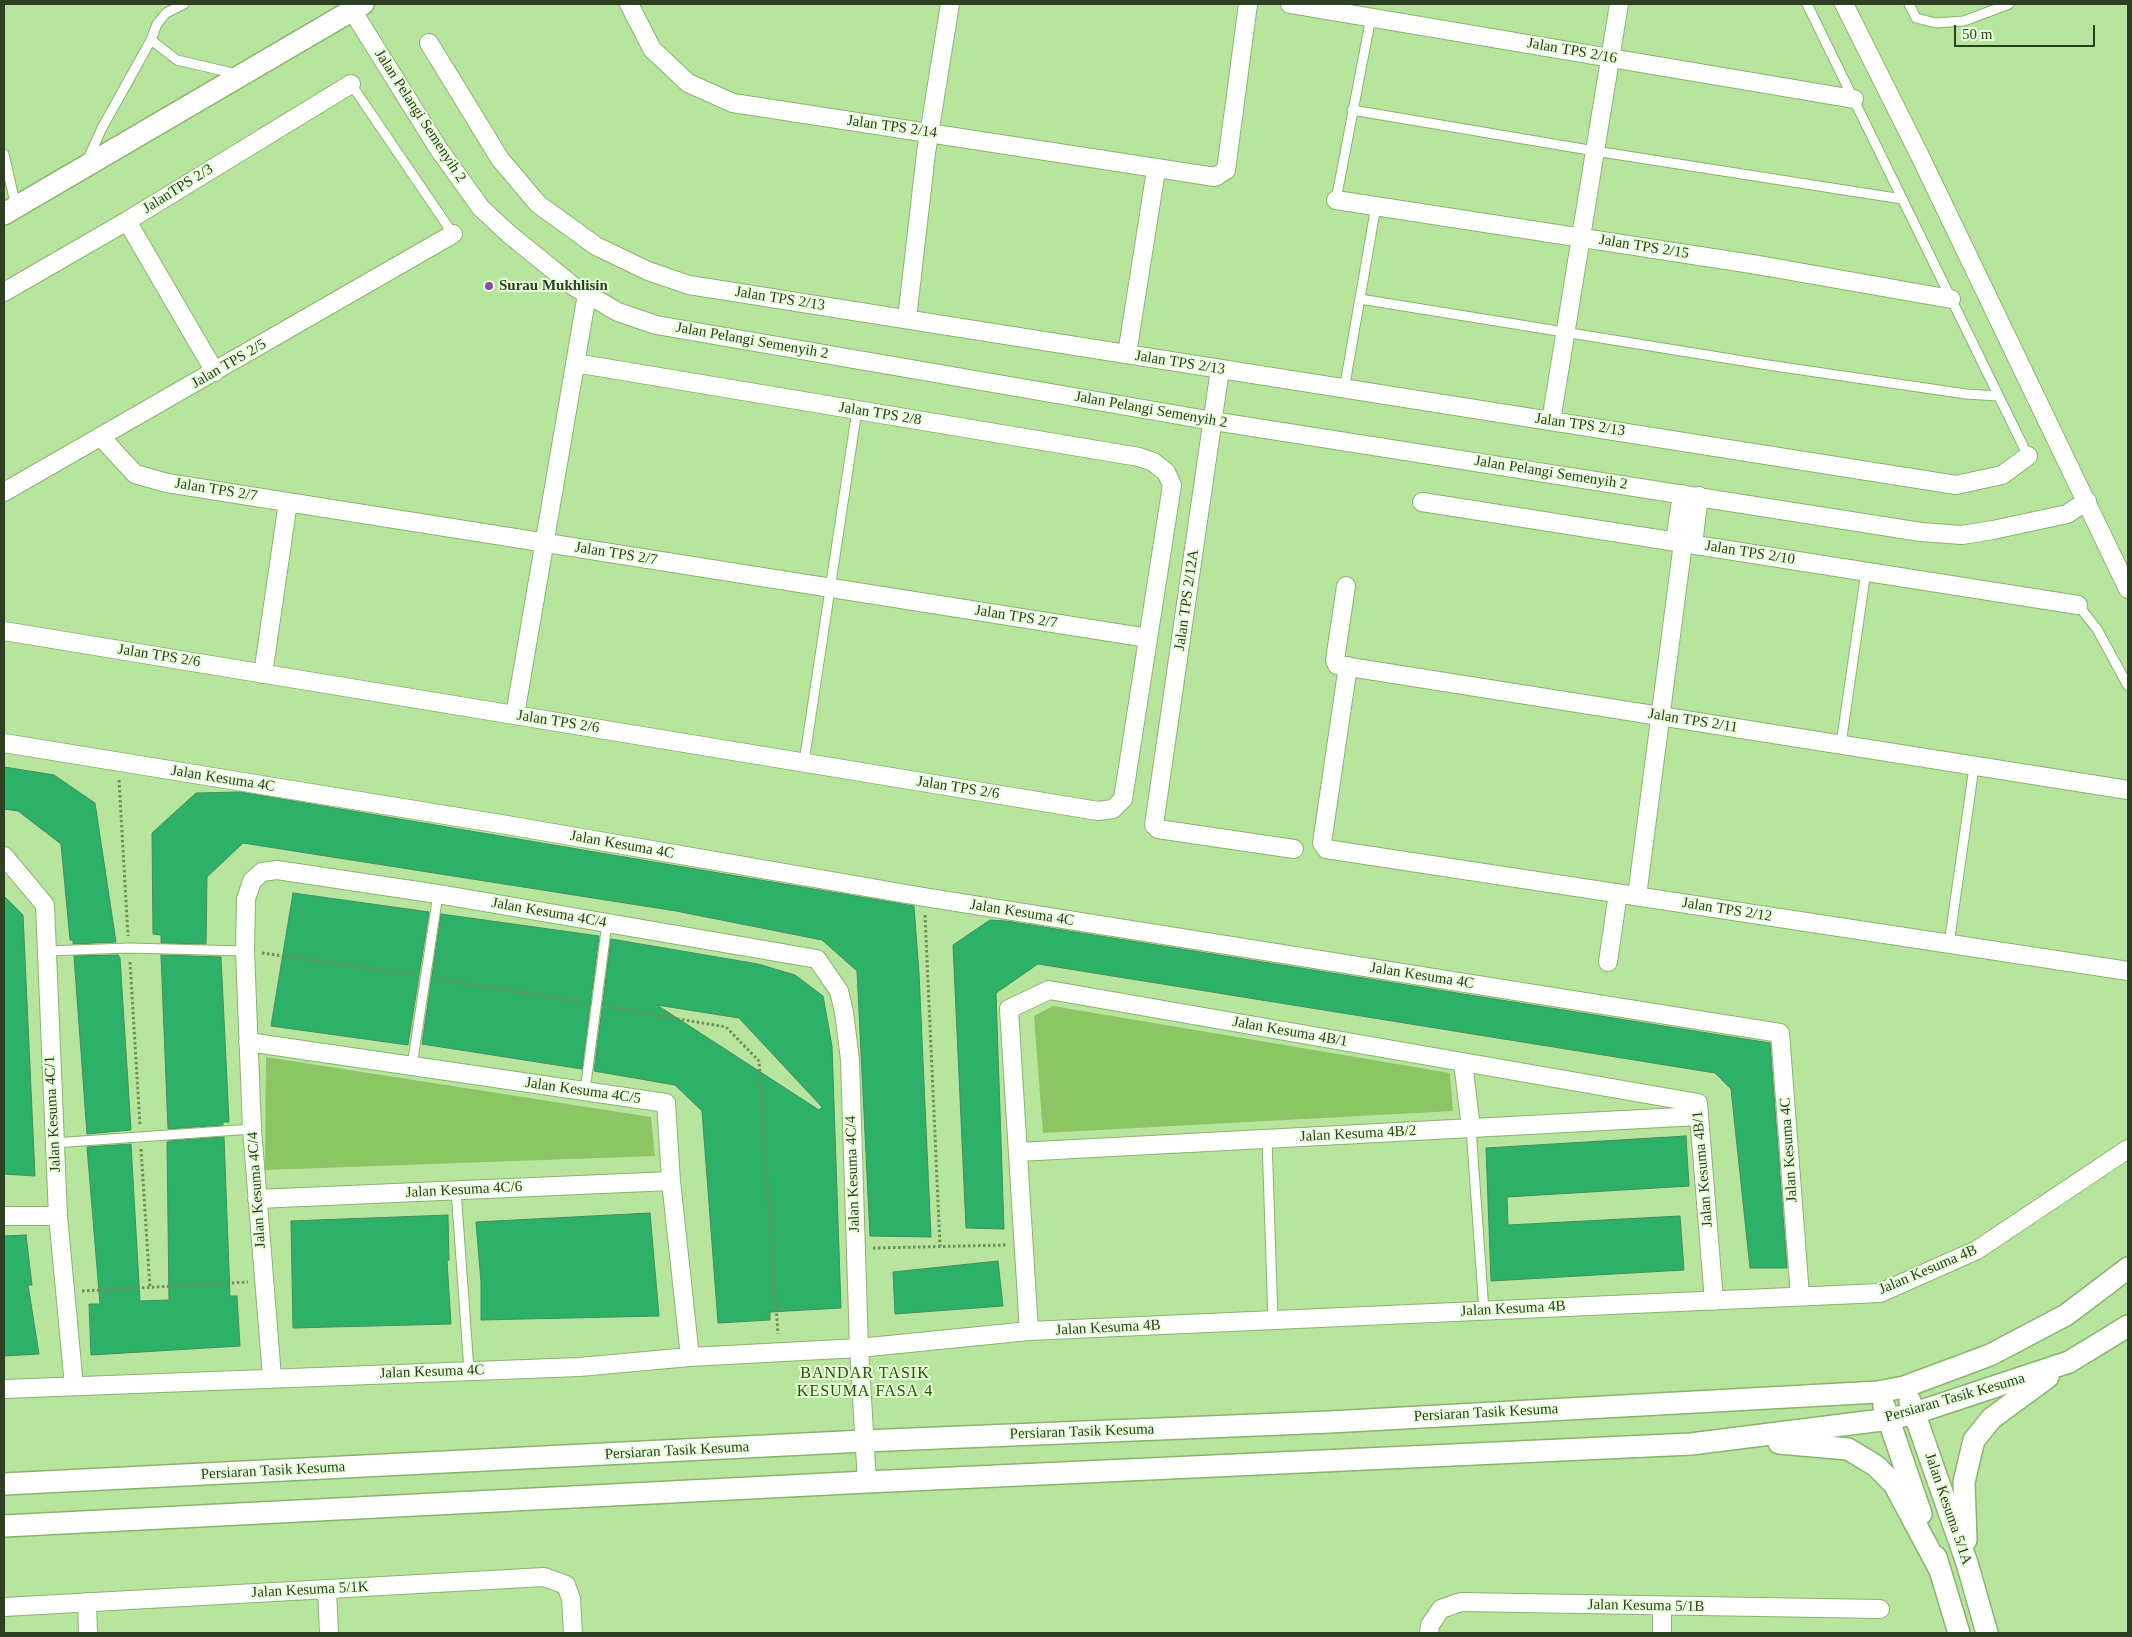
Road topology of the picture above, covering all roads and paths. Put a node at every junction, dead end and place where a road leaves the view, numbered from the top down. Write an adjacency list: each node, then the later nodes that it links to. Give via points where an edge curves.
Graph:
1 (184, 4): 14 (lane, via 166,12)
2 (629, 4): 21 (street, Jalan TPS 2/14, via 652,49 688,84 733,103)
3 (950, 4): 21 (street)
4 (1248, 4): 25 (street, Jalan TPS 2/14, via 1226,170 1215,178)
5 (1290, 4): 11 (street, Jalan TPS 2/16)
6 (1620, 4): 16 (street)
7 (1807, 4): 19 (lane)
8 (1844, 4): 52 (street)
9 (1909, 4): 10 (lane, via 1916,18 1936,23 1964,21)
10 (2009, 4)
11 (1316, 6): 13 (street, Jalan TPS 2/16)
12 (357, 7): 17 (street); 34 (street, Jalan Pelangi Semenyih 2, via 438,148 481,208 573,286)
13 (1371, 17): 16 (street, Jalan TPS 2/16); 20 (lane)
14 (151, 40): 17 (lane, via 178,60); 24 (lane, via 102,128)
15 (429, 43): 37 (street, Jalan TPS 2/13, via 500,159 538,204 596,246 648,272 689,285)
16 (1611, 58): 19 (street, Jalan TPS 2/16); 22 (street)
17 (242, 75): 24 (street)
18 (351, 84): 30 (street, JalanTPS 2/3); 31 (lane)
19 (1854, 99): 26 (lane)
20 (1352, 110): 22 (lane); 27 (lane)
21 (929, 133): 25 (street, Jalan TPS 2/14); 37 (street)
22 (1595, 151): 26 (lane); 32 (street)
23 (4, 154): 29 (lane)
24 (85, 166): 29 (street)
25 (1156, 170): 39 (street)
26 (1902, 199): 36 (lane)
27 (1336, 200): 28 (street, Jalan TPS 2/15)
28 (1376, 206): 32 (street, Jalan TPS 2/15); 35 (lane)
29 (10, 210)
30 (127, 221): 33 (street, JalanTPS 2/3); 42 (street)
31 (453, 234): 42 (street, Jalan TPS 2/5)
32 (1581, 237): 36 (street, Jalan TPS 2/15, via 1758,264); 38 (street)
33 (4, 292)
34 (587, 294): 40 (street); 46 (street, Jalan Pelangi Semenyih 2, via 618,312 656,325)
35 (1360, 299): 38 (lane); 43 (lane)
36 (1951, 299): 44 (lane)
37 (907, 319): 39 (street, Jalan TPS 2/13)
38 (1566, 331): 44 (lane, via 1777,366); 47 (street)
39 (1127, 354): 41 (street, Jalan TPS 2/13)
40 (575, 363): 45 (street, Jalan TPS 2/8); 55 (street)
41 (1220, 369): 43 (street, Jalan TPS 2/13); 46 (street, Jalan TPS 2/12A)
42 (215, 372): 48 (street, Jalan TPS 2/5)
43 (1344, 390): 47 (street, Jalan TPS 2/13)
44 (1998, 396): 49 (lane)
45 (857, 410): 60 (lane); 64 (street, Jalan TPS 2/8, via 1139,457 1166,472 1172,485)
46 (1213, 421): 51 (street, Jalan Pelangi Semenyih 2); 76 (street, Jalan TPS 2/12A, via 1154,825 1158,829)
47 (1551, 421): 49 (street, Jalan TPS 2/13, via 1956,485 2002,476)
48 (102, 437): 50 (street, Jalan TPS 2/5); 53 (street, Jalan TPS 2/7, via 134,474)
49 (2028, 456)
50 (4, 492)
51 (1690, 495): 52 (street, Jalan Pelangi Semenyih 2, via 1922,532 1962,535 2067,514); 56 (street)
52 (2087, 501): 58 (street); 61 (street)
53 (288, 502): 55 (street, Jalan TPS 2/7); 66 (street)
54 (1422, 502): 56 (street, Jalan TPS 2/10)
55 (544, 543): 60 (street, Jalan TPS 2/7); 68 (street)
56 (1684, 543): 57 (street, Jalan TPS 2/10); 69 (street)
57 (1866, 571): 62 (street, Jalan TPS 2/10); 71 (lane)
58 (2128, 574)
59 (1346, 586): 65 (street, via 1335,660 1337,665)
60 (830, 588): 64 (street, Jalan TPS 2/7); 73 (lane)
61 (2128, 589)
62 (2078, 605): 67 (lane, via 2097,629)
63 (4, 631): 66 (street, Jalan TPS 2/6)
64 (1148, 638): 73 (street, Jalan TPS 2/6, via 1123,799 1113,810 1098,811)
65 (1348, 666): 69 (street, Jalan TPS 2/11); 78 (street, Jalan TPS 2/12, via 1322,843 1326,849)
66 (263, 674): 68 (street, Jalan TPS 2/6)
67 (2128, 686)
68 (514, 715): 73 (street, Jalan TPS 2/6)
69 (1660, 716): 71 (street, Jalan TPS 2/11); 80 (street)
70 (4, 743): 72 (street, Jalan Kesuma 4C)
71 (1841, 744): 74 (street, Jalan TPS 2/11)
72 (118, 762): 81 (street, Jalan Kesuma 4C); 84 (path)
73 (804, 762)
74 (1974, 766): 75 (street, Jalan TPS 2/11); 83 (lane)
75 (2128, 790)
76 (1294, 849)
77 (4, 856): 85 (street, Jalan Kesuma 4C/1, via 45,905)
78 (1618, 893): 80 (street, Jalan TPS 2/12); 87 (street)
79 (438, 894): 82 (street, Jalan Kesuma 4C/4); 86 (street, Jalan Kesuma 4C/4, via 277,870 262,872 252,881 246,899); 91 (lane)
80 (1637, 896): 83 (street, Jalan TPS 2/12)
81 (924, 897): 107 (path); 113 (street, Jalan Kesuma 4C, via 1780,1033)
82 (607, 923): 92 (lane); 108 (street, Jalan Kesuma 4C/4, via 817,959 839,991 844,1012 850,1060)
83 (1949, 944): 88 (street, Jalan TPS 2/12)
84 (129, 948): 85 (lane); 86 (lane); 96 (path)
85 (46, 951): 98 (street, Jalan Kesuma 4C/1)
86 (244, 951): 89 (street, Jalan Kesuma 4C/4)
87 (1608, 962)
88 (2128, 971)
89 (248, 1042): 91 (street, Jalan Kesuma 4C/5); 95 (street, Jalan Kesuma 4C/4)
90 (1463, 1062): 93 (street, Jalan Kesuma 4B/1, via 1698,1104); 94 (street); 100 (street, Jalan Kesuma 4B/1, via 1050,990 1008,1009)
91 (412, 1066): 92 (street, Jalan Kesuma 4C/5)
92 (585, 1091): 101 (street, Jalan Kesuma 4C/5, via 666,1103)
93 (1699, 1116): 94 (street, Jalan Kesuma 4B/2); 114 (street, Jalan Kesuma 4B/1)
94 (1471, 1128): 97 (street, Jalan Kesuma 4B/2); 115 (lane)
95 (252, 1129): 96 (lane); 103 (street, Jalan Kesuma 4C/4)
96 (141, 1138): 98 (lane); 111 (path)
97 (1267, 1139): 100 (street, Jalan Kesuma 4B/2); 116 (lane)
98 (54, 1144): 105 (street, Jalan Kesuma 4C/1)
99 (2128, 1149): 113 (street, Jalan Kesuma 4B, via 1977,1250 1880,1293)
100 (1018, 1152): 106 (street, Jalan Kesuma 4B/1)
101 (671, 1181): 102 (street, Jalan Kesuma 4C/6); 120 (street, Jalan Kesuma 4C/5)
102 (456, 1190): 103 (street, Jalan Kesuma 4C/6); 122 (lane)
103 (257, 1199): 110 (street, Jalan Kesuma 4C/4)
104 (4, 1216): 105 (street)
105 (58, 1216): 112 (street, Jalan Kesuma 4C/1)
106 (1023, 1244): 107 (path); 118 (street, Jalan Kesuma 4B/1)
107 (940, 1246): 108 (path)
108 (855, 1248): 119 (street, Jalan Kesuma 4C/4)
109 (2128, 1268): 125 (street, Persiaran Tasik Kesuma, via 2066,1315 1990,1355)
110 (264, 1281): 111 (path); 123 (street, Jalan Kesuma 4C/4)
111 (150, 1288): 112 (path)
112 (65, 1292): 124 (street, Jalan Kesuma 4C/1)
113 (1800, 1296): 114 (street, Jalan Kesuma 4B)
114 (1714, 1300): 115 (street, Jalan Kesuma 4B)
115 (1484, 1311): 116 (street, Jalan Kesuma 4B)
116 (1273, 1320): 118 (street, Jalan Kesuma 4B)
117 (2128, 1326): 121 (street, Persiaran Tasik Kesuma)
118 (1029, 1331): 119 (street, Jalan Kesuma 4B)
119 (859, 1348): 120 (street, Jalan Kesuma 4C); 130 (street, Jalan Kesuma 4C/4)
120 (690, 1357): 122 (street, Jalan Kesuma 4C, via 579,1367)
121 (2069, 1362): 128 (street, Persiaran Tasik Kesuma); 135 (street, via 1992,1418 1974,1440 1964,1482)
122 (469, 1370): 123 (street, Jalan Kesuma 4C)
123 (272, 1377): 124 (street, Jalan Kesuma 4C)
124 (74, 1386): 126 (street, Jalan Kesuma 4C)
125 (1904, 1387): 127 (street, Persiaran Tasik Kesuma); 128 (street, Jalan Kesuma 5/1A)
126 (4, 1389)
127 (1878, 1392): 129 (street, Jalan Kesuma 5/1A); 130 (street, Persiaran Tasik Kesuma, via 1330,1422)
128 (1915, 1413): 129 (street, Persiaran Tasik Kesuma); 135 (street, Jalan Kesuma 5/1A)
129 (1890, 1418): 131 (street, Persiaran Tasik Kesuma); 136 (street, Jalan Kesuma 5/1A)
130 (864, 1441): 132 (street, Jalan Kesuma 4C/4); 133 (street, Persiaran Tasik Kesuma)
131 (1691, 1444): 132 (street, Persiaran Tasik Kesuma); 136 (street, via 1800,1443 1848,1449 1876,1466 1894,1484)
132 (867, 1482): 134 (street, Persiaran Tasik Kesuma)
133 (4, 1484)
134 (4, 1526)
135 (1967, 1563): 148 (street, Jalan Kesuma 5/1A)
136 (1940, 1570): 147 (street, Jalan Kesuma 5/1A)
137 (326, 1589): 138 (street, Jalan Kesuma 5/1K); 143 (street); 144 (street, Jalan Kesuma 5/1K, via 544,1577 566,1585 571,1599)
138 (87, 1602): 139 (street, Jalan Kesuma 5/1K); 142 (street)
139 (4, 1606)
140 (1662, 1606): 141 (street, Jalan Kesuma 5/1B); 145 (street, Jalan Kesuma 5/1B, via 1461,1602 1441,1609 1430,1624); 146 (street)
141 (1880, 1610)
142 (88, 1633)
143 (329, 1633)
144 (572, 1633)
145 (1429, 1633)
146 (1662, 1633)
147 (1959, 1633)
148 (1987, 1633)

